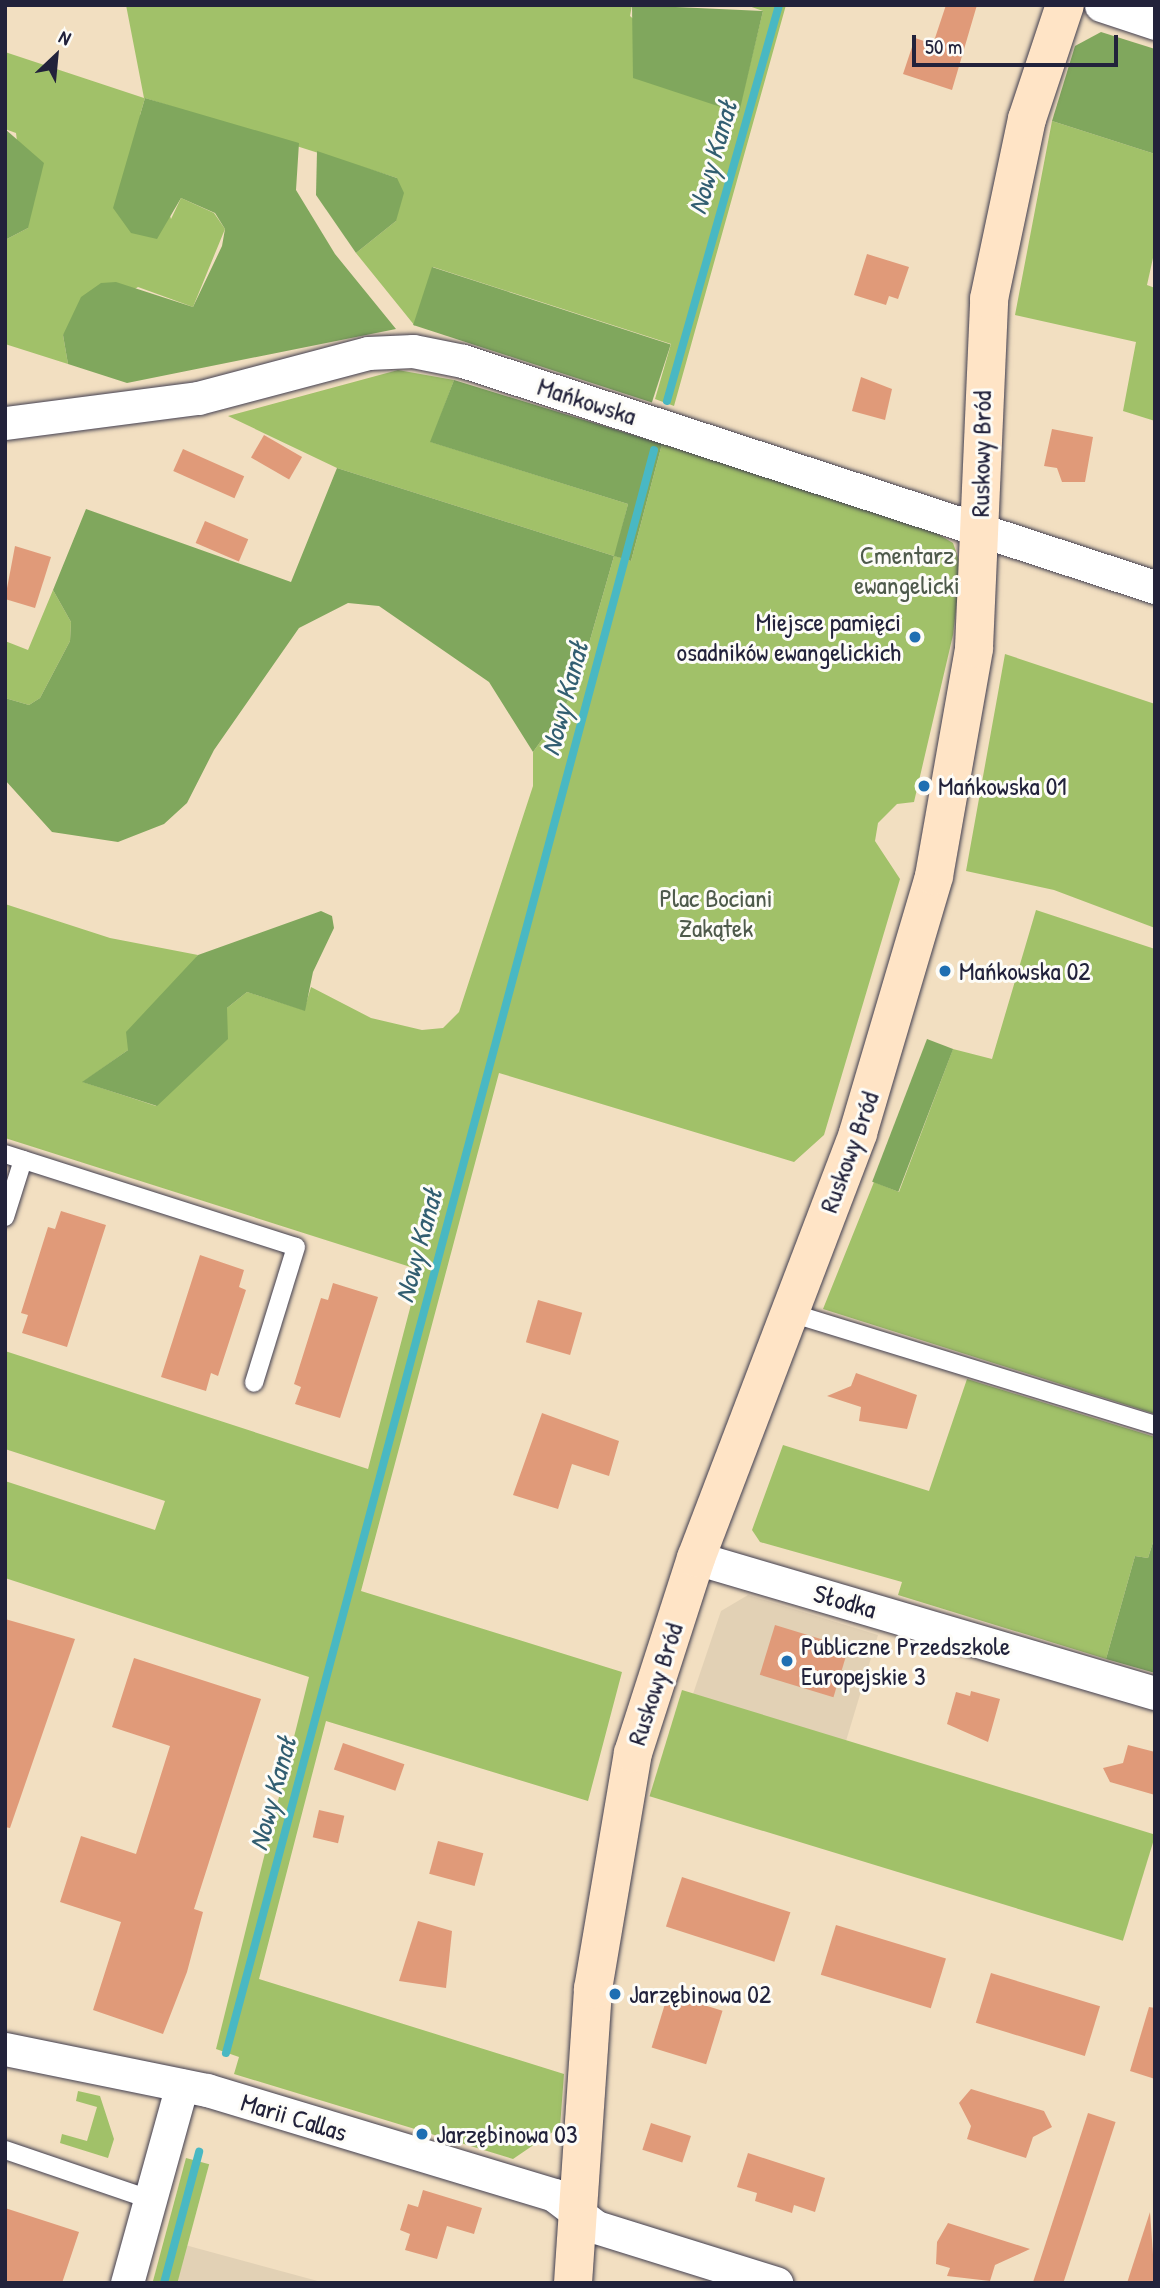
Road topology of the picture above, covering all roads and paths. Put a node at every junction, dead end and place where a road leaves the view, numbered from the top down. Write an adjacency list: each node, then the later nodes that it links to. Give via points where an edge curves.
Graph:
1 (1065, 5): 5 (street, Ruskowy Bród, via 1027,119 989,299)
2 (1101, 5): 3 (street)
3 (1155, 23)
4 (5, 423): 5 (street, Mańkowska, via 198,398 368,353 413,351 463,361)
5 (979, 530): 6 (street, Mańkowska); 10 (street, Ruskowy Bród, via 968,695 934,876 858,1133)
6 (1155, 587)
7 (5, 1154): 8 (lane)
8 (23, 1160): 9 (lane); 11 (lane, via 296,1247)
9 (5, 1217)
10 (791, 1313): 12 (lane); 13 (street, Ruskowy Bród)
11 (254, 1383)
12 (1155, 1425)
13 (696, 1558): 14 (street, Słodka); 19 (street, Ruskowy Bród, via 645,1709 619,1811 592,2001)
14 (1155, 1693)
15 (5, 2049): 16 (street, Marii Callas)
16 (182, 2085): 18 (street); 19 (street, Marii Callas, via 554,2195)
17 (5, 2150): 18 (lane)
18 (149, 2199): 20 (street)
19 (575, 2211): 21 (street, Ruskowy Bród); 22 (street, Marii Callas, via 596,2227)
20 (127, 2283)
21 (573, 2283)
22 (775, 2283)

